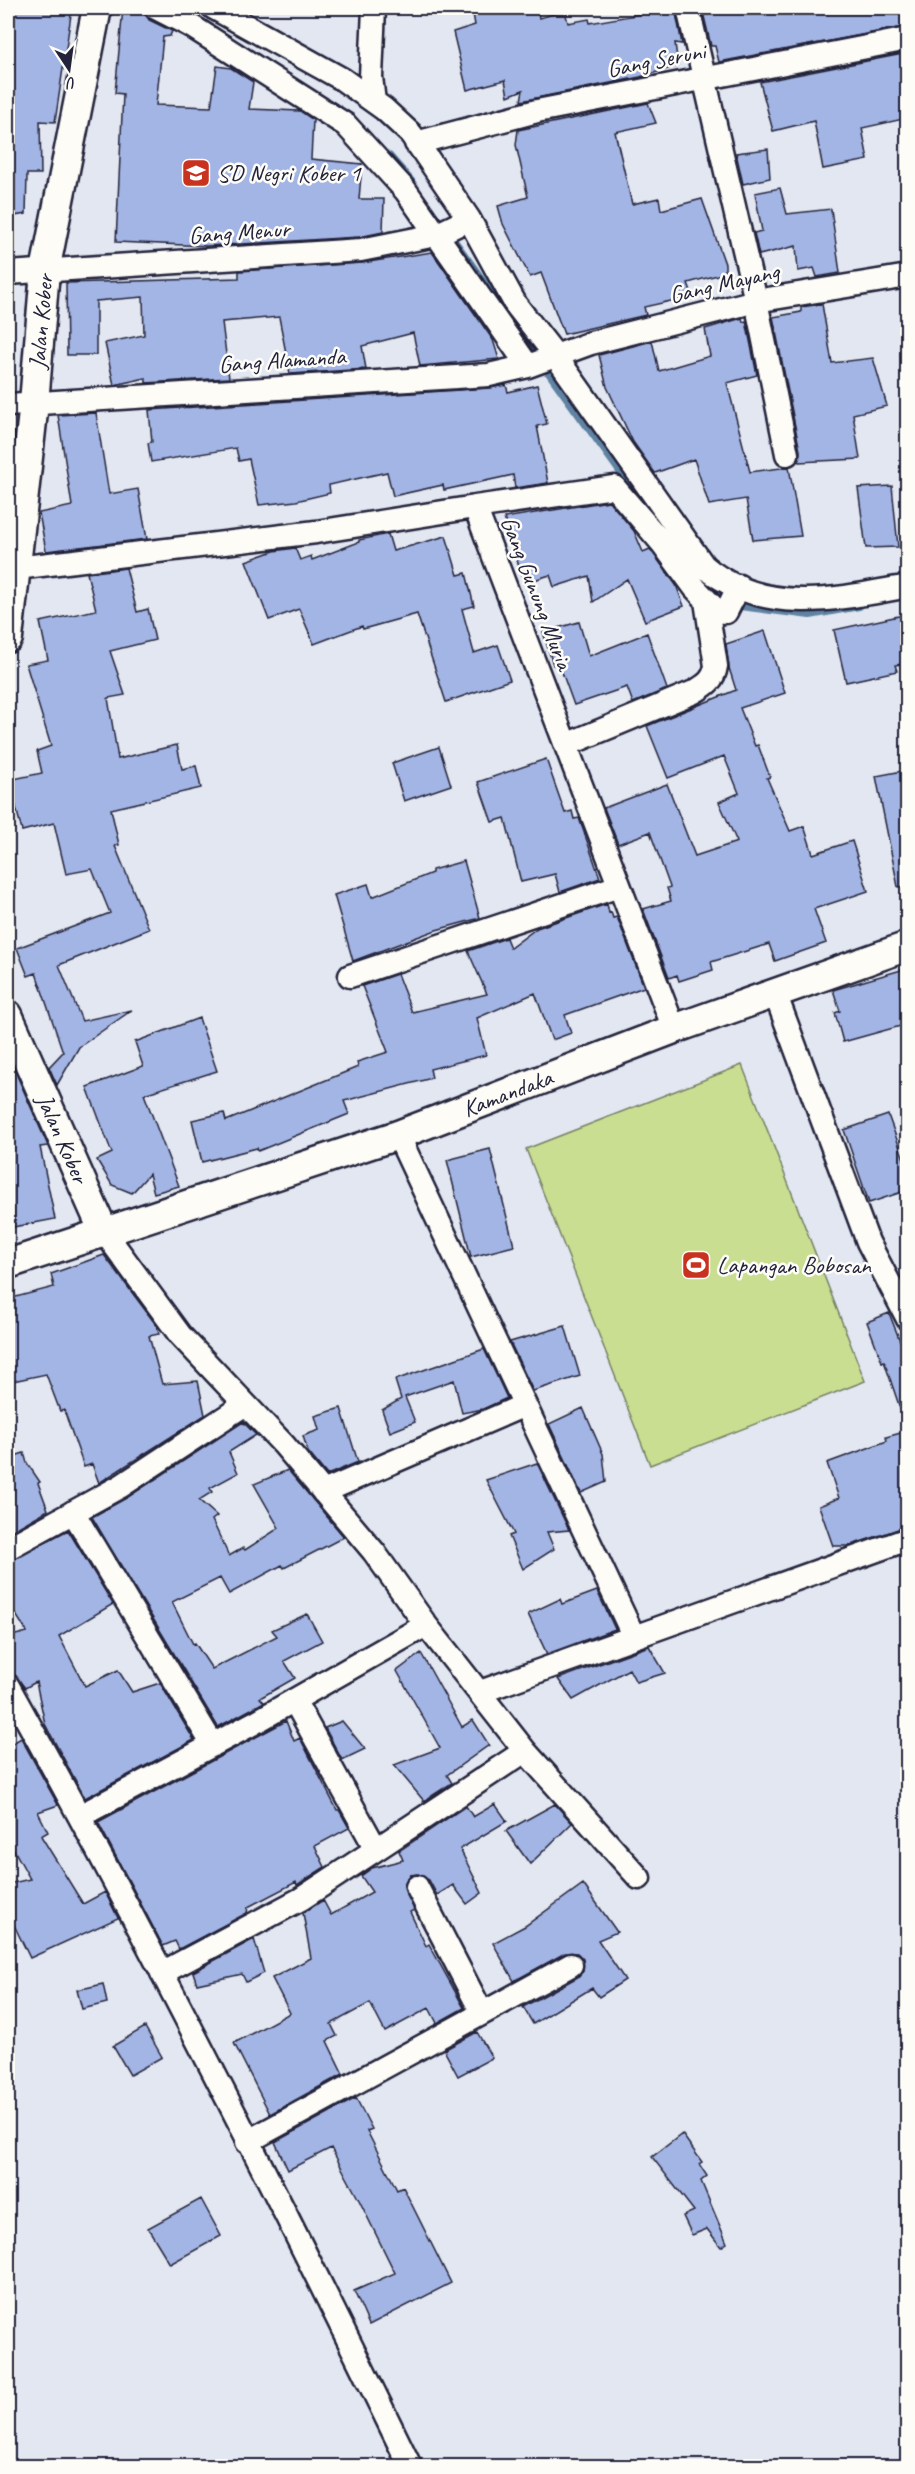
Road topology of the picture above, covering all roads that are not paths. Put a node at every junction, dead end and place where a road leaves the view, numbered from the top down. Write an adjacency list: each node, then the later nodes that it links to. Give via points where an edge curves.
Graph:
1 (97, 8): 11 (street, Jalan Kober)
2 (156, 8): 10 (street, via 191,26 346,125 406,191)
3 (214, 8): 8 (street, via 342,79)
4 (374, 8): 8 (street)
5 (688, 8): 7 (street)
6 (908, 39): 7 (street, Gang Seruni)
7 (703, 78): 9 (street, Gang Seruni, via 537,111); 14 (street)
8 (374, 102): 9 (street)
9 (416, 143): 10 (street)
10 (450, 228): 11 (street, Gang Menur, via 362,250); 15 (street); 15 (street, via 516,305)
11 (45, 271): 12 (street, Gang Menur); 16 (street, Jalan Kober)
12 (8, 273)
13 (908, 276): 14 (street, Gang Mayang)
14 (756, 301): 15 (street, Gang Mayang, via 591,343); 17 (street)
15 (540, 361): 16 (street, Gang Alamanda, via 489,375); 21 (street, via 704,566)
16 (21, 404): 19 (street, Jalan Kober)
17 (787, 454)
18 (475, 507): 19 (street, Gang Gunung Muria, via 316,532); 22 (street, via 614,487); 24 (street, Gang Gunung Muria)
19 (12, 568): 23 (street, Jalan Kober)
20 (908, 586): 21 (street, via 789,602)
21 (734, 595): 22 (street, via 726,612 721,613)
22 (706, 601): 24 (street, via 716,666 710,682)
23 (8, 638)
24 (566, 745): 25 (street, Gang Gunung Muria)
25 (620, 885): 27 (street); 30 (street, Gang Gunung Muria)
26 (908, 946): 28 (street, Kamandaka)
27 (350, 976)
28 (775, 993): 30 (street, Kamandaka); 34 (street, via 868,1242)
29 (8, 1015): 32 (street, Jalan Kober)
30 (674, 1029): 31 (street, Kamandaka)
31 (398, 1135): 32 (street, Kamandaka); 36 (street)
32 (103, 1230): 33 (street, Kamandaka); 35 (street, via 180,1335)
33 (8, 1264)
34 (906, 1314)
35 (244, 1405): 37 (street); 38 (street, via 121,1486)
36 (525, 1405): 37 (street); 42 (street)
37 (324, 1492): 41 (street, via 374,1552)
38 (73, 1512): 40 (street); 46 (street)
39 (908, 1539): 42 (street)
40 (8, 1548)
41 (426, 1625): 44 (street); 45 (street)
42 (634, 1637): 44 (street)
43 (8, 1688): 48 (street)
44 (480, 1692): 47 (street)
45 (294, 1700): 46 (street); 49 (street)
46 (213, 1745): 48 (street)
47 (525, 1751): 49 (street); 50 (street)
48 (80, 1816): 53 (street)
49 (376, 1850): 53 (street, via 301,1899)
50 (639, 1878)
51 (417, 1887): 54 (street)
52 (571, 1965): 54 (street)
53 (162, 1973): 55 (street)
54 (482, 2013): 55 (street)
55 (247, 2142): 56 (street)
56 (410, 2466)

